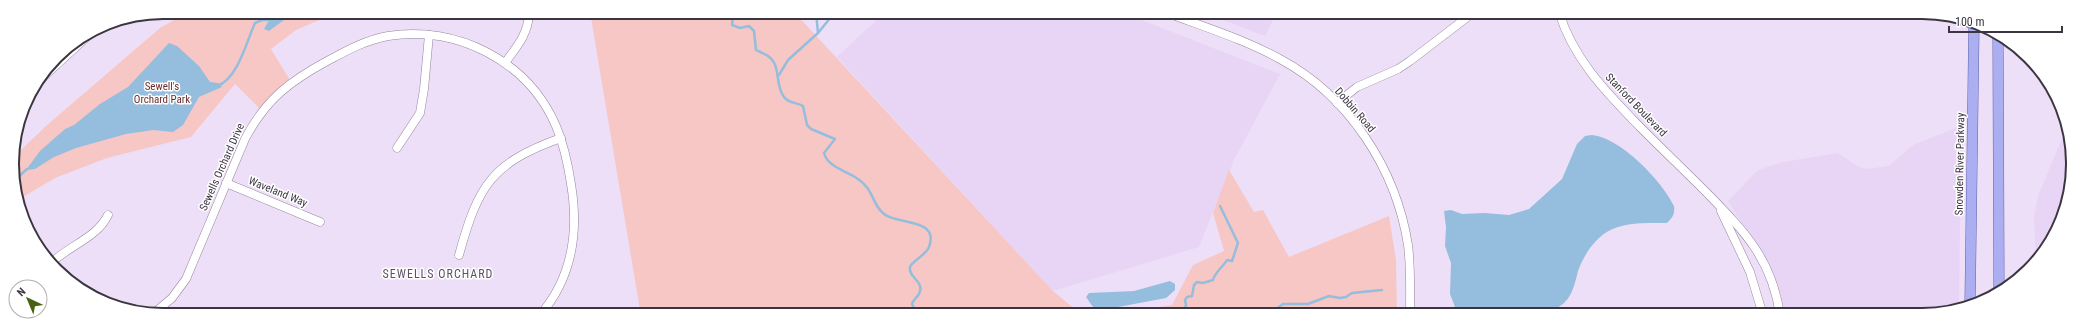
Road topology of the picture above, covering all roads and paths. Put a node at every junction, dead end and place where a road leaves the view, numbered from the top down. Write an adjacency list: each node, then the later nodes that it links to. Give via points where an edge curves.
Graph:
1 (528, 19): 8 (street, via 524,37)
2 (1184, 19): 9 (street, Dobbin Road, via 1281,59)
3 (1465, 19): 9 (street, via 1410,62 1361,84)
4 (1561, 19): 13 (street, Stanford Boulevard, via 1579,57 1600,85)
5 (1974, 29): 19 (main road, Snowden River Parkway)
6 (429, 35): 8 (street, Sewells Orchard Drive, via 472,44); 11 (street, via 420,113); 12 (street, Sewells Orchard Drive, via 403,34 367,42 299,76 272,99 259,115 245,139)
7 (1998, 41): 18 (main road)
8 (505, 63): 10 (street, Sewells Orchard Drive, via 535,91 546,106)
9 (1337, 103): 22 (street, Dobbin Road, via 1369,143 1398,202 1408,246)
10 (561, 138): 16 (street, via 518,156 490,181 480,194 469,218); 21 (street, Sewells Orchard Drive, via 573,195 576,225 566,274)
11 (397, 148)
12 (226, 183): 15 (street, Waveland Way); 20 (street, Sewells Orchard Drive, via 186,279 172,298)
13 (1715, 202): 23 (street, Stanford Boulevard, via 1750,272); 24 (street, Stanford Boulevard, via 1752,241 1774,287)
14 (108, 214): 17 (street, via 99,228)
15 (320, 222)
16 (459, 255)
17 (55, 259)
18 (1999, 286)
19 (1970, 299)
20 (160, 308)
21 (545, 308)
22 (1410, 308)
23 (1760, 308)
24 (1778, 308)

